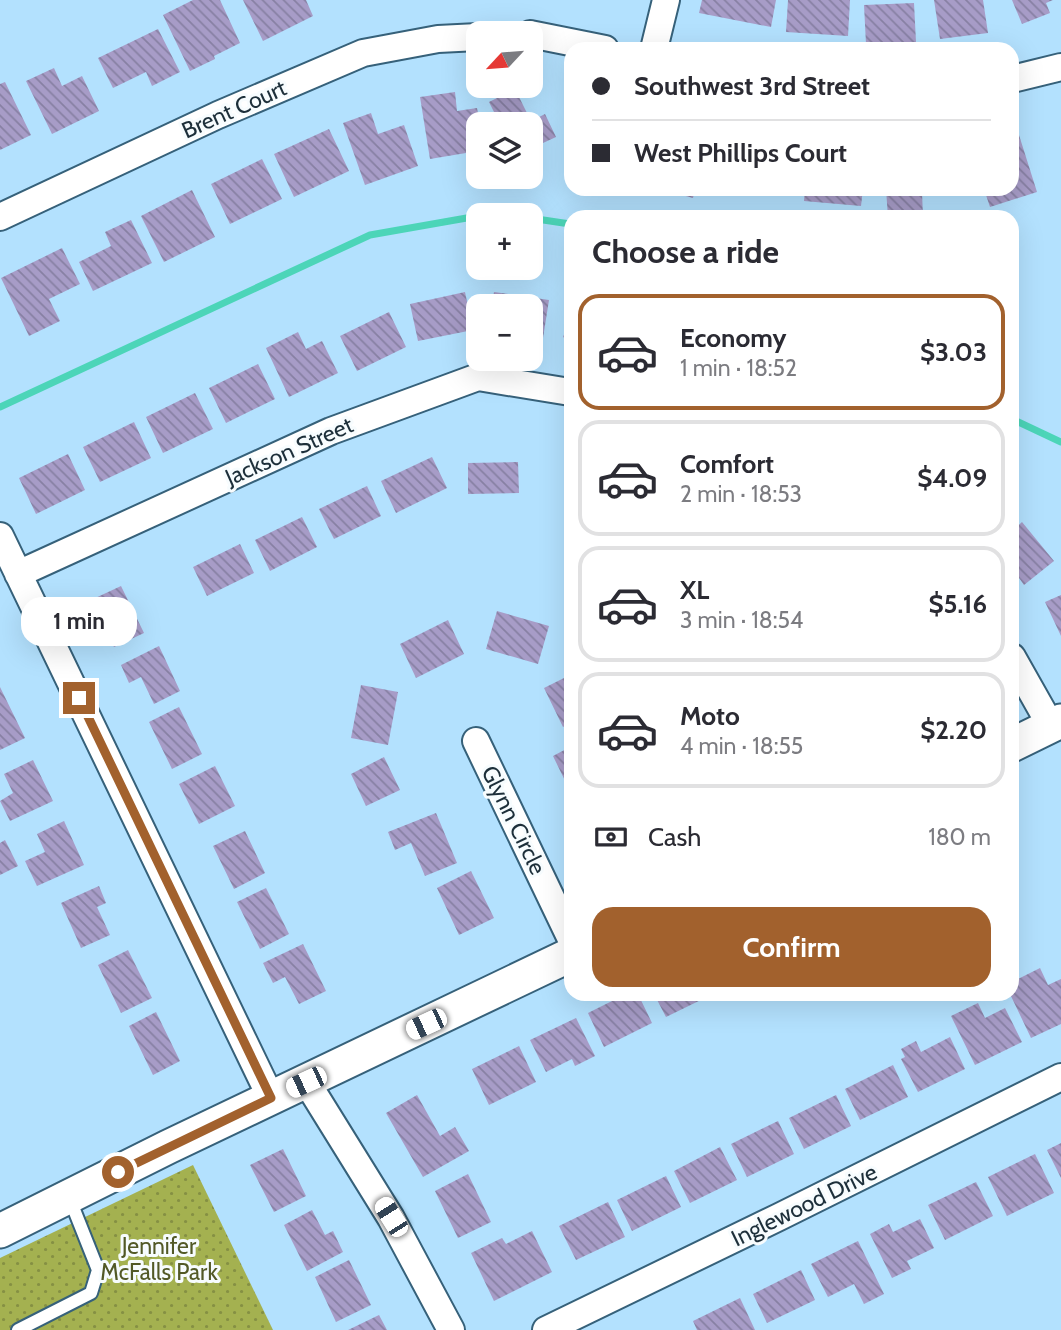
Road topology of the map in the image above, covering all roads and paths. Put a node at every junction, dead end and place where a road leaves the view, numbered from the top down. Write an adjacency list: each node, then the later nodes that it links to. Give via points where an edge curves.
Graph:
1 (666, 0): 5 (street)
2 (543, 37): 4 (street)
3 (466, 38): 8 (street, Brent Court, via 363,53)
4 (570, 42)
5 (656, 42)
6 (1061, 67): 7 (street)
7 (1019, 77)
8 (0, 217)
9 (564, 391): 11 (street, Jackson Street, via 478,377 331,431)
10 (0, 536): 11 (street)
11 (18, 574): 20 (street)
12 (1019, 668): 13 (street)
13 (1056, 724): 15 (street)
14 (476, 741): 16 (street, Glynn Circle)
15 (1019, 742)
16 (564, 924)
17 (564, 958): 19 (street)
18 (1061, 1077): 25 (street, Inglewood Drive)
19 (306, 1082): 20 (street); 24 (street, via 391,1217)
20 (271, 1098): 21 (street)
21 (68, 1196): 22 (street); 23 (lane, via 98,1270 91,1293)
22 (0, 1231)
23 (18, 1330)
24 (451, 1330)
25 (546, 1330)

